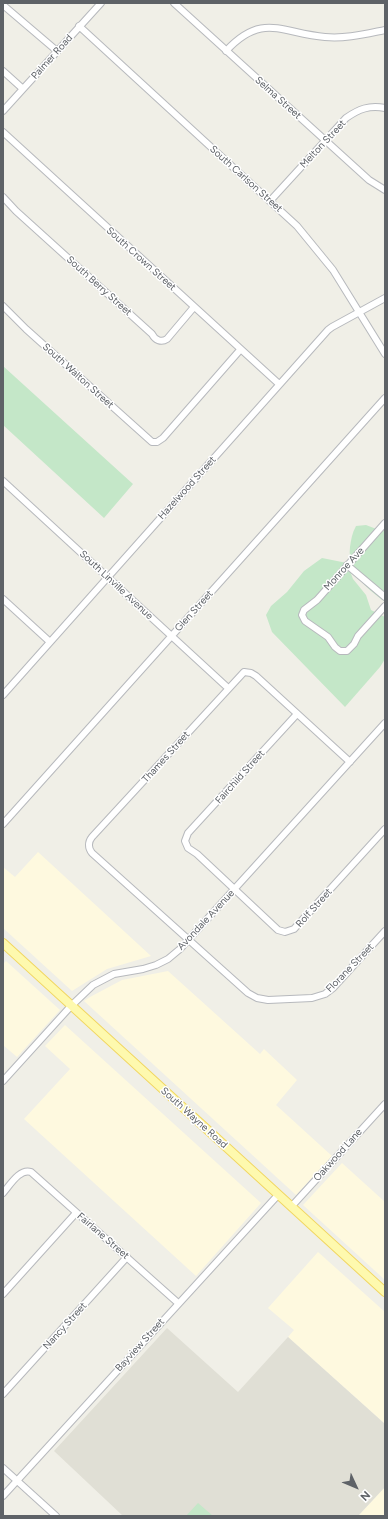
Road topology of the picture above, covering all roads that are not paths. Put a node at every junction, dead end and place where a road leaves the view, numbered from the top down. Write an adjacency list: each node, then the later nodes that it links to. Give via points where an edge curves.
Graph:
1 (101, 3): 4 (street, Palmer Road)
2 (174, 3): 7 (street, Selma Street)
3 (3, 5): 6 (street)
4 (79, 26): 6 (street, Palmer Road); 16 (street, South Carlson Street)
5 (385, 30): 7 (street, via 332,38 280,28 264,28 244,35)
6 (57, 51): 9 (street, Palmer Road)
7 (226, 51): 13 (street, Selma Street)
8 (3, 71): 9 (street)
9 (23, 89): 11 (street, Palmer Road)
10 (385, 108): 13 (street, Melton Street, via 371,107 356,111)
11 (3, 111)
12 (3, 132): 19 (street, South Crown Street)
13 (326, 140): 14 (street, Selma Street, via 369,180); 16 (street, Melton Street)
14 (385, 190)
15 (3, 197): 19 (street, South Berry Street, via 157,340 167,339)
16 (270, 201): 20 (street, South Carlson Street, via 297,226 321,254)
17 (385, 298): 20 (street, Hazelwood Street)
18 (3, 306): 21 (street, South Walton Street, via 150,441 155,442 163,438)
19 (194, 308): 21 (street, South Crown Street)
20 (360, 312): 22 (street, South Carlson Street); 23 (street, Hazelwood Street, via 332,327)
21 (240, 350): 23 (street, South Crown Street)
22 (385, 354)
23 (279, 384): 28 (street, Hazelwood Street)
24 (385, 398): 32 (street, Glen Street)
25 (3, 481): 28 (street, South Linville Avenue)
26 (385, 523): 27 (street, Monroe Ave)
27 (347, 565): 29 (street); 31 (street, Monroe Ave, via 304,610 302,615 305,620 328,637 340,651 347,651)
28 (108, 577): 32 (street, South Linville Avenue); 33 (street, Hazelwood Street)
29 (385, 597)
30 (3, 599): 33 (street)
31 (385, 606)
32 (172, 636): 34 (street, South Linville Avenue); 39 (street, Glen Street)
33 (50, 642): 35 (street, Hazelwood Street)
34 (228, 688): 36 (street, Thames Street, via 242,674 251,673); 43 (street, Thames Street, via 89,843 92,853)
35 (3, 695)
36 (297, 714): 38 (street, Thames Street); 41 (street, Fairchild Street, via 188,833 185,841 188,848)
37 (385, 723): 38 (street, Avondale Avenue)
38 (350, 762): 41 (street, Avondale Avenue)
39 (3, 824)
40 (385, 830): 41 (street, Rolf Street, via 292,931 278,930)
41 (234, 890): 43 (street, Avondale Avenue)
42 (385, 931): 43 (street, Florane Street, via 325,994 312,998 268,1000 248,993)
43 (189, 939): 45 (street, Avondale Avenue, via 162,962 143,969 114,974 99,981)
44 (5, 947): 45 (main road, South Wayne Road)
45 (72, 1006): 46 (street, Avondale Avenue); 49 (main road, South Wayne Road)
46 (3, 1081)
47 (385, 1104): 50 (street, Oakwood Lane)
48 (3, 1193): 51 (street, Fairlane Street, via 22,1172 31,1172)
49 (278, 1195): 50 (main road, South Wayne Road); 55 (street, Bayview Street)
50 (291, 1207): 53 (main road, South Wayne Road)
51 (76, 1213): 52 (street, Fairlane Street); 54 (street)
52 (127, 1257): 55 (street, Fairlane Street); 56 (street, Nancy Street)
53 (385, 1292)
54 (3, 1294)
55 (178, 1303): 58 (street, Bayview Street)
56 (3, 1394)
57 (3, 1468): 58 (street)
58 (17, 1481): 59 (street, Bayview Street); 60 (street)
59 (3, 1496)
60 (56, 1516)

